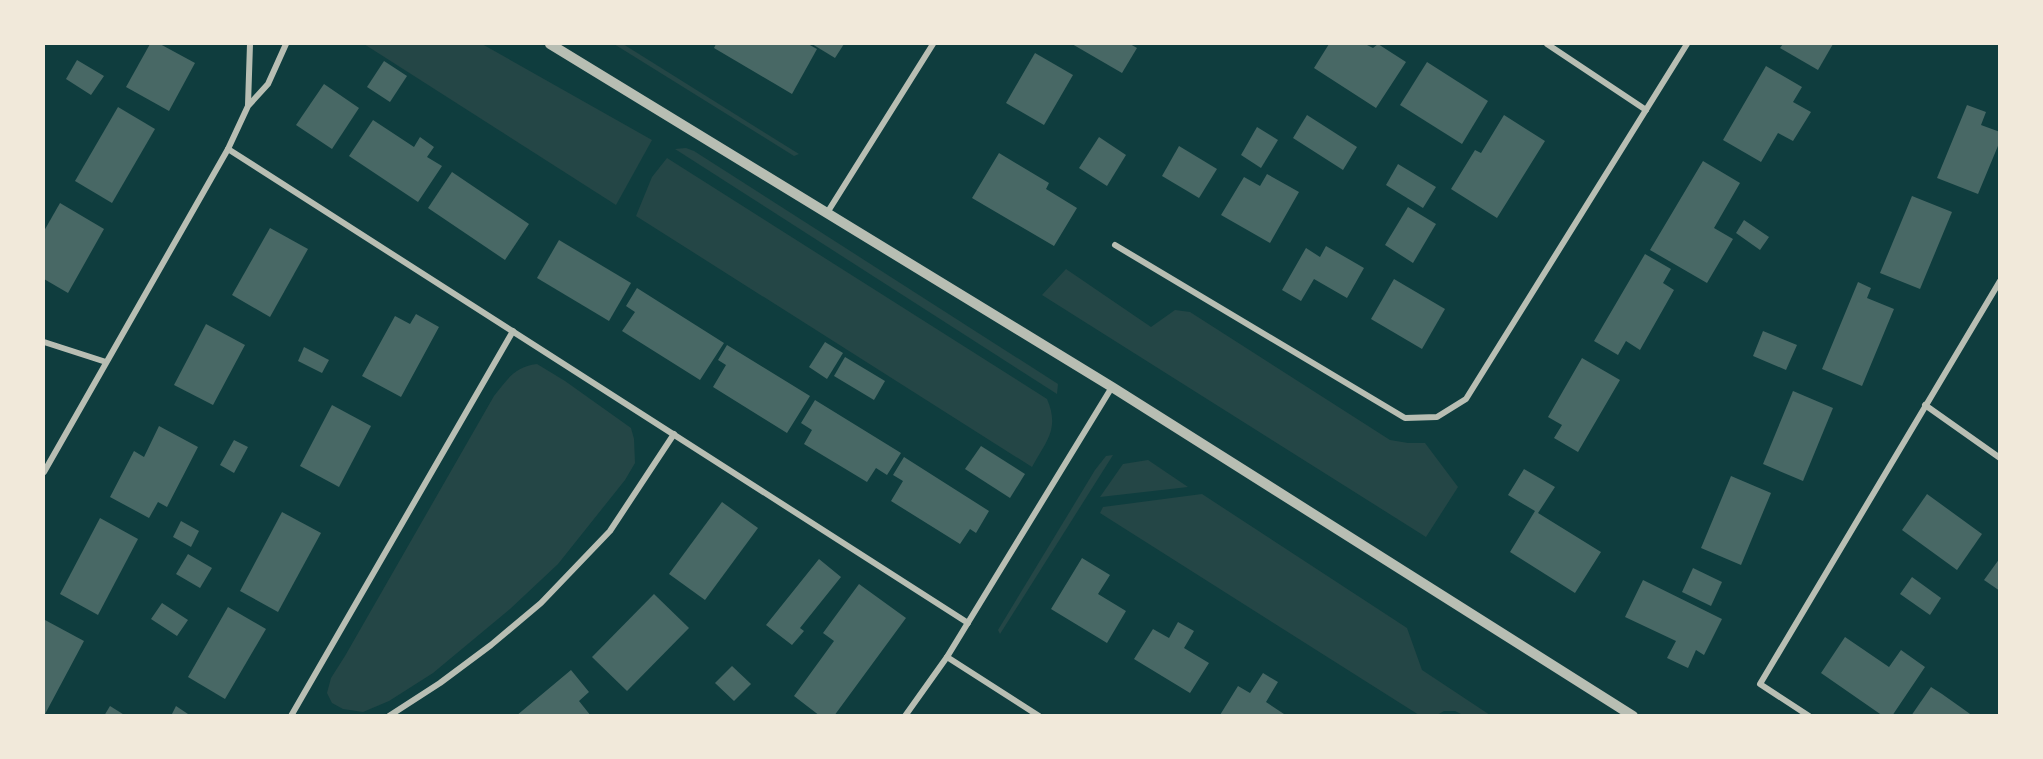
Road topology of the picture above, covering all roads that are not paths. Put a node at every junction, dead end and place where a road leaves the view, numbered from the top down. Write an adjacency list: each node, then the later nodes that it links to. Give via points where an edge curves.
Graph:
1 (250, 44): 7 (street)
2 (286, 44): 7 (street, via 268,84)
3 (550, 44): 10 (street)
4 (933, 44): 10 (street)
5 (1547, 44): 8 (street)
6 (1687, 44): 8 (street)
7 (248, 106): 9 (street)
8 (1646, 110): 11 (street, via 1466,399 1437,417 1405,418)
9 (228, 149): 13 (street); 15 (street)
10 (827, 213): 16 (street)
11 (1115, 246)
12 (2000, 280): 17 (street)
13 (513, 331): 18 (street); 23 (street)
14 (44, 342): 15 (street)
15 (106, 362): 20 (street)
16 (1112, 387): 21 (street); 28 (street)
17 (1925, 405): 19 (street); 29 (street, via 1760,684)
18 (674, 434): 21 (street); 25 (street, via 610,531 541,603 448,677)
19 (2000, 458)
20 (44, 472)
21 (968, 623): 22 (street)
22 (947, 657): 26 (street); 27 (street)
23 (292, 714): 24 (street)
24 (300, 716)
25 (389, 716)
26 (905, 716)
27 (1039, 716)
28 (1633, 716)
29 (1809, 716)

